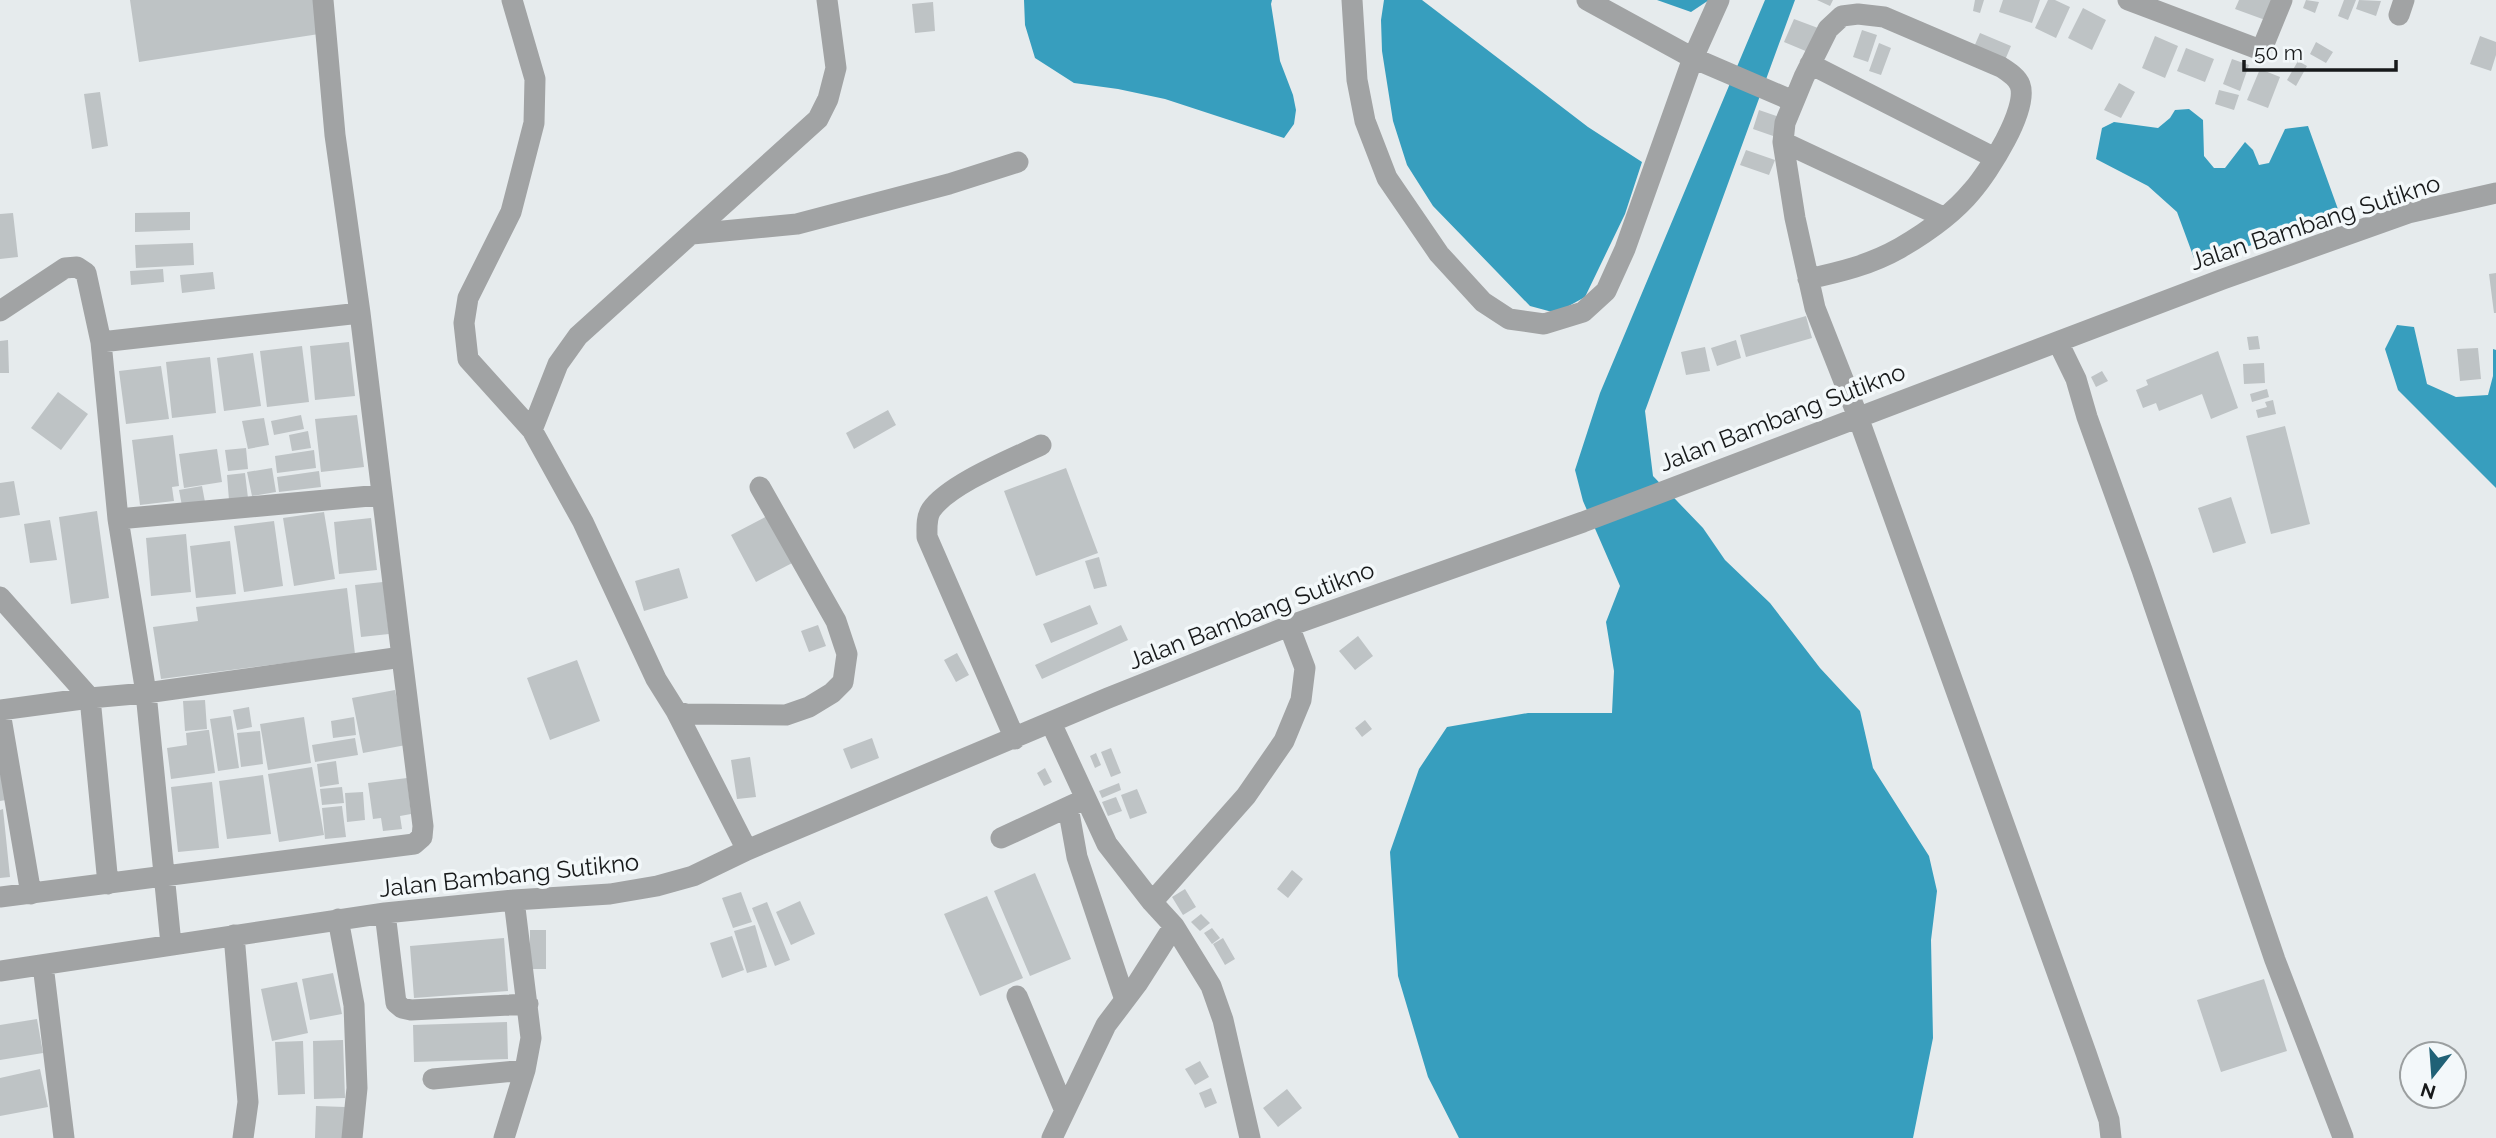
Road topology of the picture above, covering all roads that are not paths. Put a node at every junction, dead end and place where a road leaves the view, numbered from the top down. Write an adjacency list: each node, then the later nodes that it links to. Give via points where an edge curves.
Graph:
1 (323, 0): 20 (street, via 335,135)
2 (512, 0): 24 (street, via 535,79 534,123 511,212 468,298 464,323 468,359)
3 (827, 0): 17 (street, via 836,68 818,118)
4 (1352, 0): 9 (street, via 1357,80 1365,121 1387,178 1439,254 1483,302 1509,319 1544,324 1583,312 1606,291)
5 (1587, 0): 9 (street)
6 (1719, 0): 9 (street)
7 (2128, 0): 8 (street, via 2258,49)
8 (2282, 0)
9 (1700, 61): 11 (street)
10 (1810, 64): 11 (street); 13 (street); 13 (street, via 1828,29 1842,16 1858,14 1884,17 2001,66 2020,84 2021,96)
11 (1793, 101): 12 (street)
12 (1783, 142): 16 (street); 18 (street)
13 (1995, 158): 16 (street, via 1971,192)
14 (1018, 162): 17 (street, via 797,224)
15 (2496, 193): 22 (street, Jalan Bambang Sutikno, via 2408,213)
16 (1943, 218): 18 (street, via 1901,248 1860,267)
17 (692, 234): 24 (street, via 578,336 558,364)
18 (1808, 279): 23 (street, via 1815,309)
19 (0, 311): 21 (street, via 65,268 77,267 86,273)
20 (360, 313): 21 (street); 27 (street)
21 (101, 342): 28 (street)
22 (2058, 342): 23 (street, Jalan Bambang Sutikno); 60 (street, via 2076,379 2274,960)
23 (1858, 417): 30 (street, Jalan Bambang Sutikno, via 1583,522); 67 (street, via 2105,1109)
24 (533, 430): 35 (street)
25 (1041, 445): 37 (street, via 965,483 942,499 930,512 927,524 927,537)
26 (760, 487): 35 (street, via 836,621 847,654 843,682 809,707 786,715)
27 (381, 495): 28 (street); 31 (street)
28 (118, 519): 32 (street)
29 (0, 597): 33 (street)
30 (1289, 626): 36 (street, Jalan Bambang Sutikno); 46 (street, via 1305,668 1301,700 1284,741 1246,796)
31 (402, 657): 32 (street); 41 (street, via 423,826 419,840)
32 (146, 693): 33 (street); 41 (street)
33 (90, 698): 34 (street); 42 (street)
34 (0, 711): 43 (street)
35 (676, 711): 40 (street)
36 (1051, 723): 37 (street, Jalan Bambang Sutikno); 38 (street)
37 (1015, 738): 40 (street, Jalan Bambang Sutikno)
38 (1077, 803): 39 (street); 46 (street); 55 (street, via 1077,857)
39 (1001, 838)
40 (747, 850): 45 (street, Jalan Bambang Sutikno, via 693,876 657,886)
41 (164, 877): 42 (street); 51 (street)
42 (108, 884): 43 (street)
43 (31, 894): 44 (street)
44 (0, 897)
45 (514, 900): 47 (street, Jalan Bambang Sutikno); 56 (street)
46 (1153, 902): 49 (street)
47 (385, 913): 48 (street, Jalan Bambang Sutikno); 56 (street, via 396,1003 402,1008)
48 (338, 919): 50 (street, Jalan Bambang Sutikno); 63 (street, via 354,1005 357,1088)
49 (1174, 926): 55 (street); 66 (street, via 1212,986)
50 (234, 935): 51 (street, Jalan Bambang Sutikno); 62 (street, via 248,1102)
51 (171, 944): 52 (street, Jalan Bambang Sutikno)
52 (43, 965): 53 (street, Jalan Bambang Sutikno); 61 (street)
53 (0, 971)
54 (1017, 996): 59 (street)
55 (1125, 1000): 59 (street, via 1106,1025)
56 (528, 1004): 57 (street, via 531,1038)
57 (525, 1070): 58 (street); 64 (street)
58 (433, 1079)
59 (1065, 1111): 65 (street)
60 (2343, 1137)
61 (64, 1138)
62 (243, 1138)
63 (352, 1138)
64 (504, 1138)
65 (1052, 1138)
66 (1251, 1138)
67 (2111, 1138)

